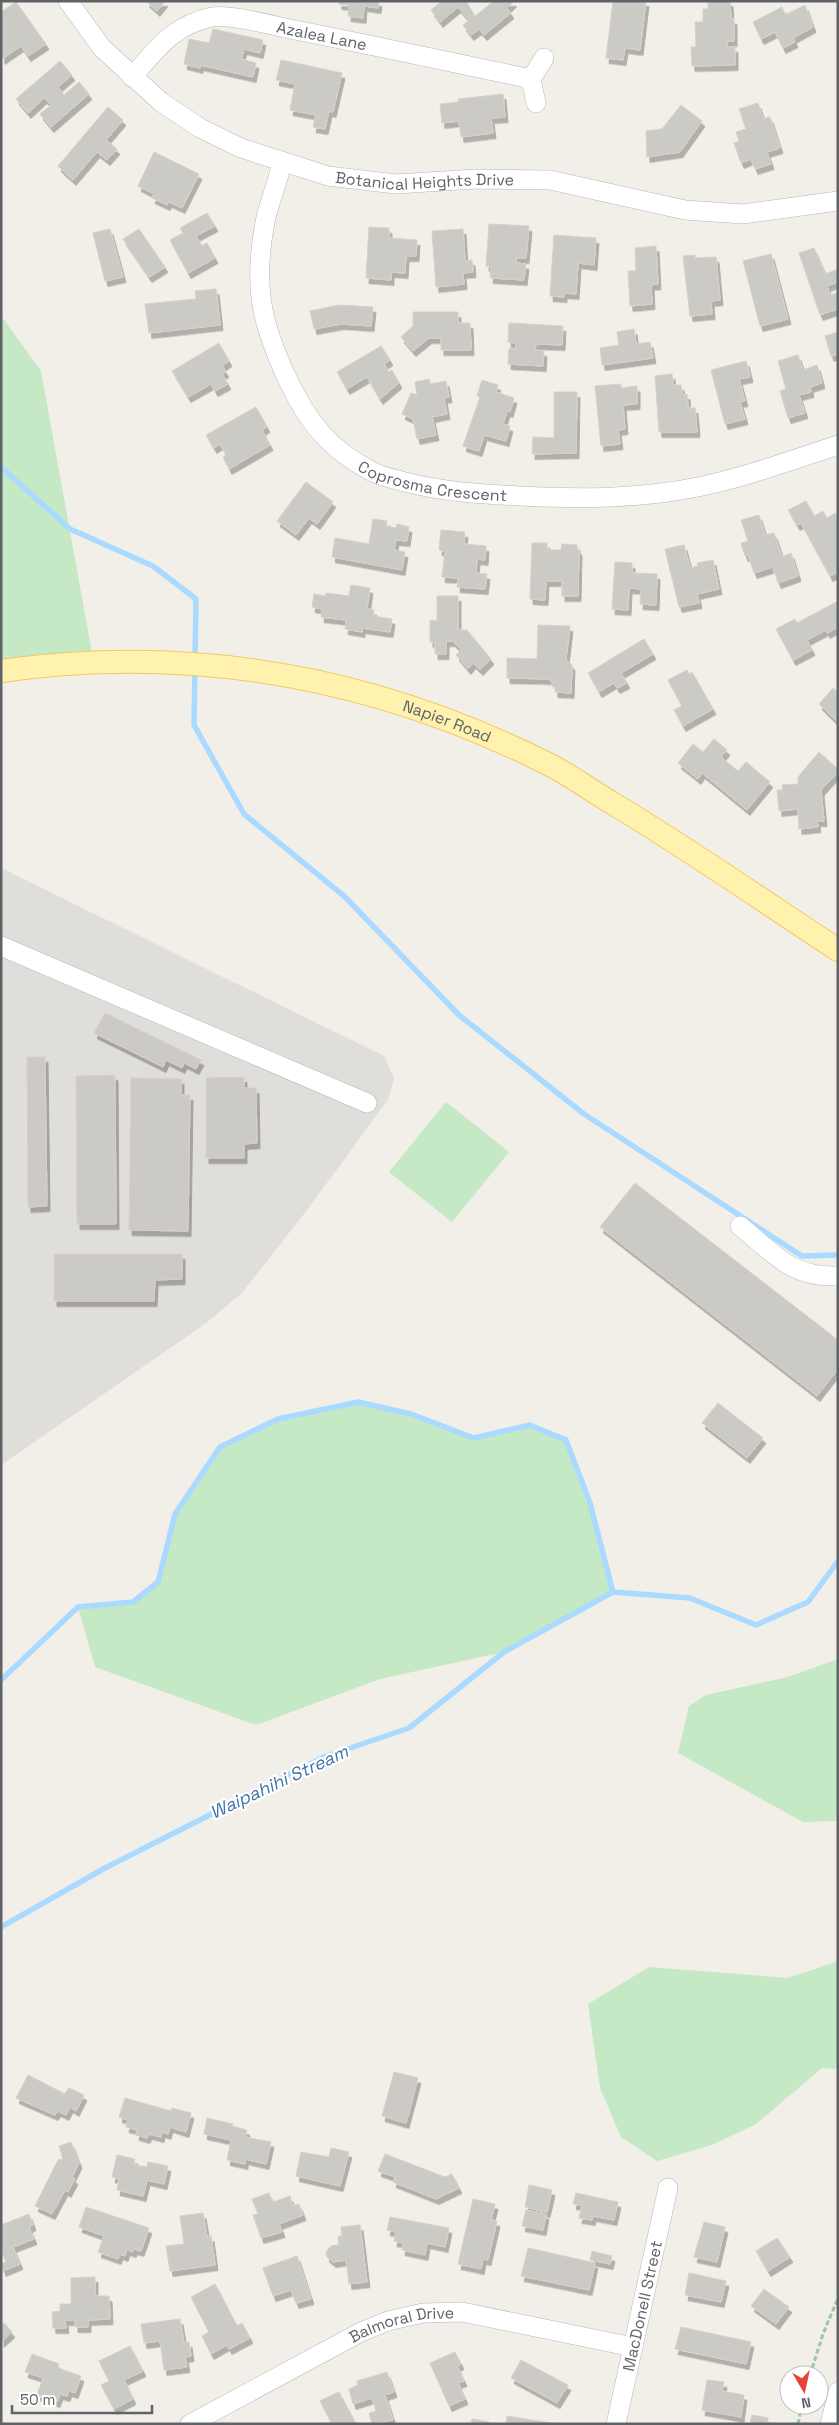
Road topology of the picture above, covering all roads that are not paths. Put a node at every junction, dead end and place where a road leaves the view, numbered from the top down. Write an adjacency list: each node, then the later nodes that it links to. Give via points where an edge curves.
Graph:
1 (68, 1): 3 (street, Botanical Heights Drive, via 102,48)
2 (544, 58): 4 (street)
3 (132, 77): 4 (street, Azalea Lane, via 182,26 214,17 374,45); 6 (street, Botanical Heights Drive, via 161,102 200,128 241,148)
4 (531, 79): 5 (street)
5 (536, 103)
6 (282, 162): 7 (street, Botanical Heights Drive, via 328,176 396,184 476,179 550,180 685,210 742,214); 8 (street, Coprosma Crescent, via 265,221 260,254 264,318 277,356 315,428 339,450 375,473 426,488 478,494 587,500 625,498 730,480)
7 (838, 201)
8 (838, 445)
9 (1, 671): 11 (main road, Napier Road, via 86,663 246,668 321,681 431,714 547,763 654,828)
10 (1, 946): 12 (street)
11 (838, 950)
12 (366, 1102)
13 (740, 1226): 14 (street, via 785,1264 804,1274)
14 (838, 1276)
15 (668, 2188): 16 (street, MacDonell Street)
16 (633, 2347): 18 (street, Balmoral Drive, via 462,2312 423,2313 388,2321 361,2332); 19 (street, MacDonell Street)
17 (838, 2392): 20 (street)
18 (190, 2424)
19 (616, 2424)
20 (830, 2424)

